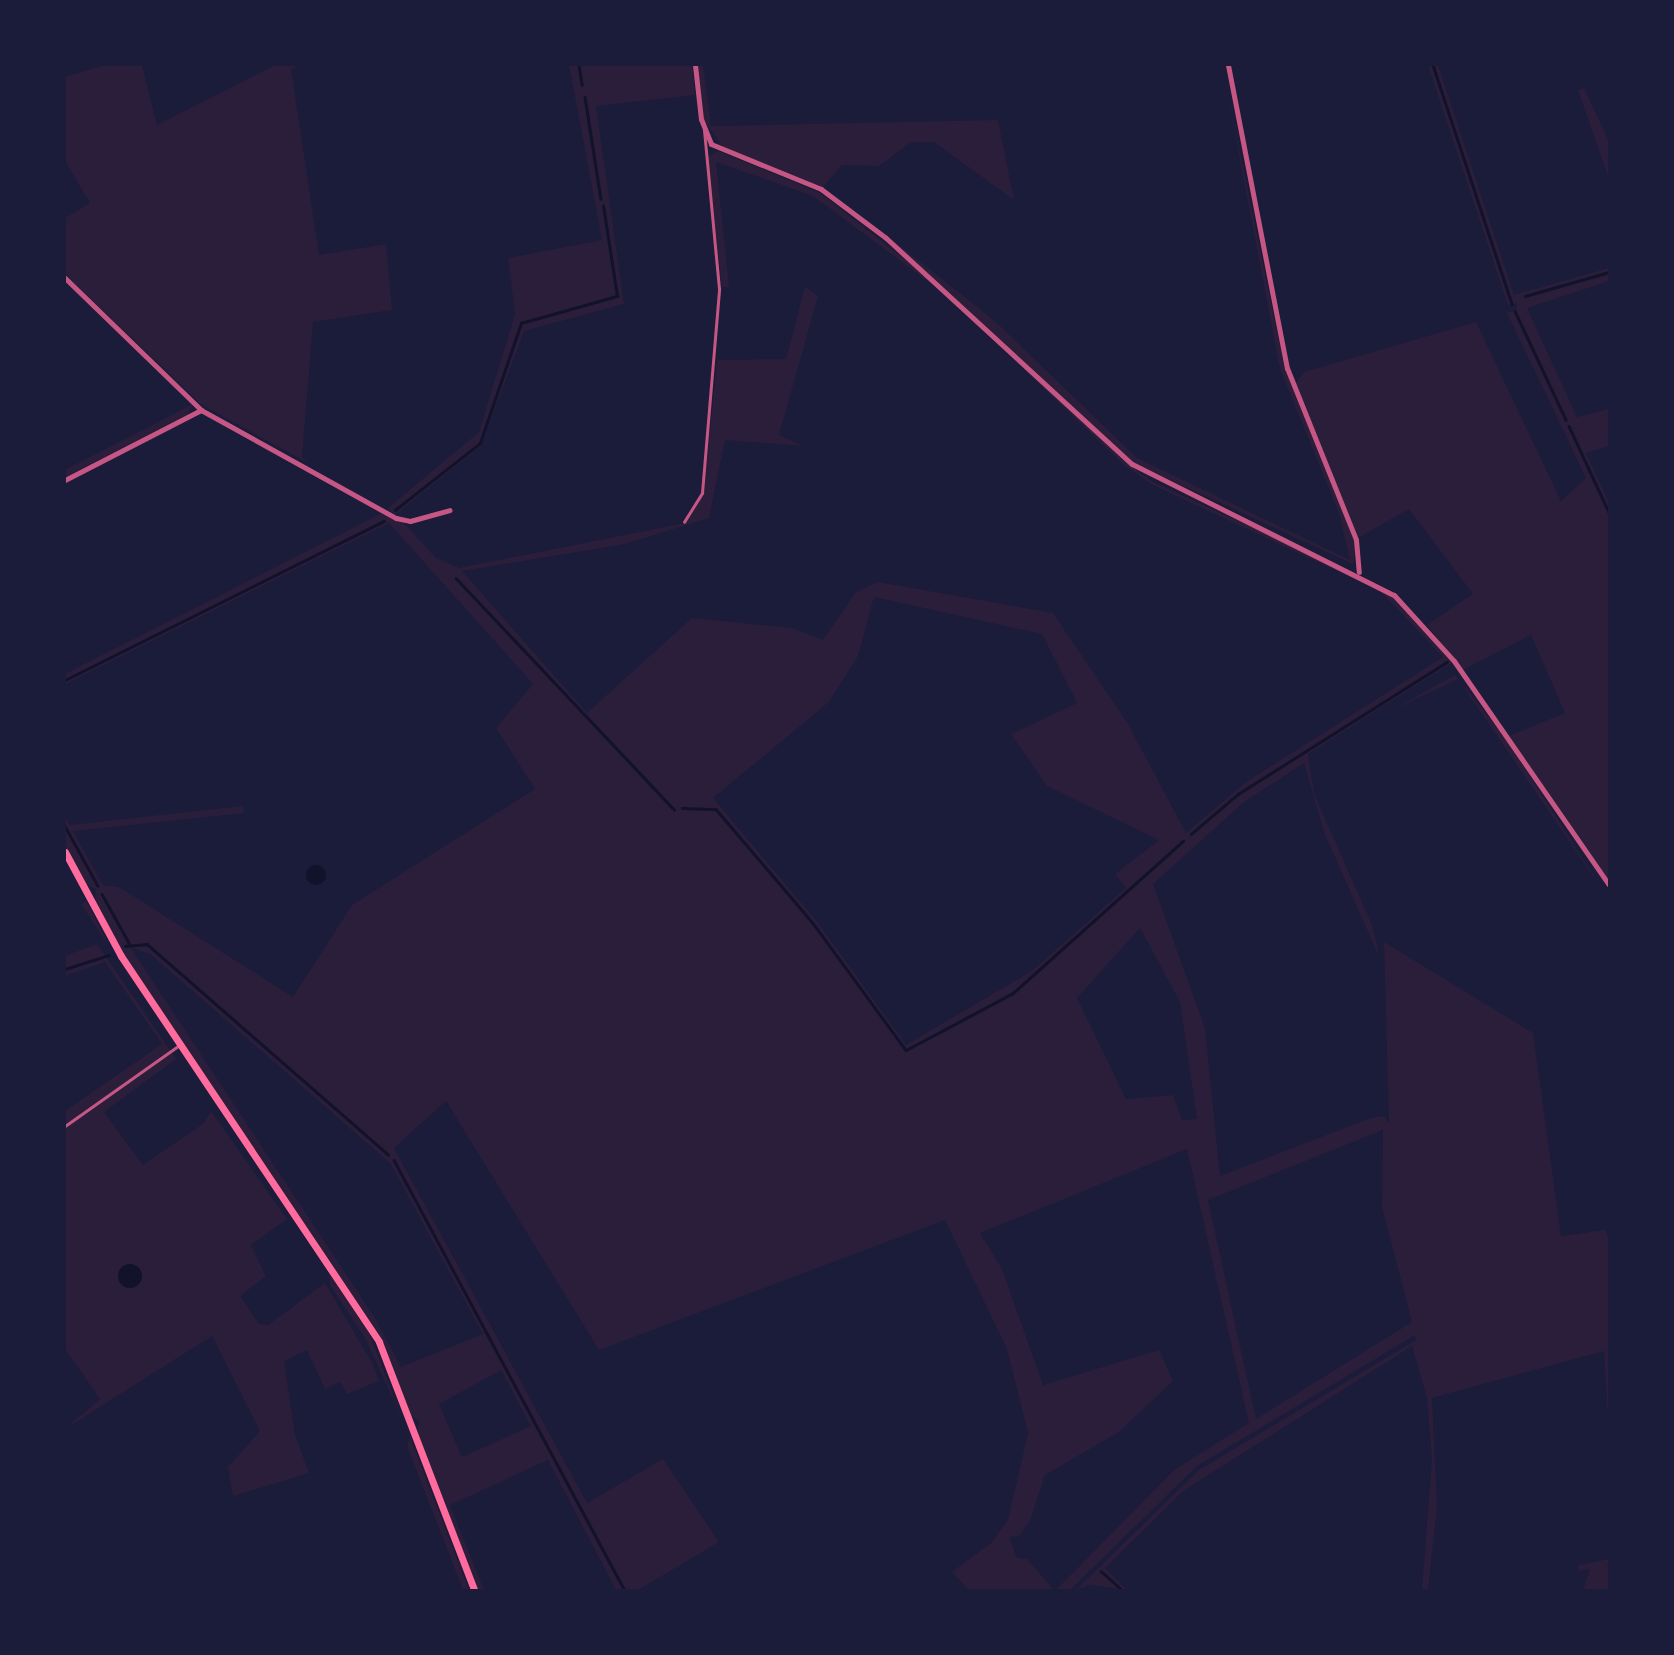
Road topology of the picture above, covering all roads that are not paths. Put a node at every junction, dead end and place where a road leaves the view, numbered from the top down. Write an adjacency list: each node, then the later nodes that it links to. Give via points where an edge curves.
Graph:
1 (695, 65): 3 (street)
2 (1228, 65): 9 (street, via 1287,368 1356,540)
3 (704, 131): 8 (lane, via 719,289 702,493); 9 (street, via 735,158 821,189 886,238 1132,464)
4 (65, 278): 5 (street)
5 (201, 410): 6 (street); 7 (street, via 396,518 410,521)
6 (65, 480)
7 (450, 510)
8 (684, 522)
9 (1359, 572): 11 (street, via 1394,595 1454,661)
10 (65, 852): 12 (main road, via 121,956)
11 (1609, 885)
12 (180, 1044): 13 (lane); 14 (main road, via 379,1342)
13 (65, 1126)
14 (474, 1590)

